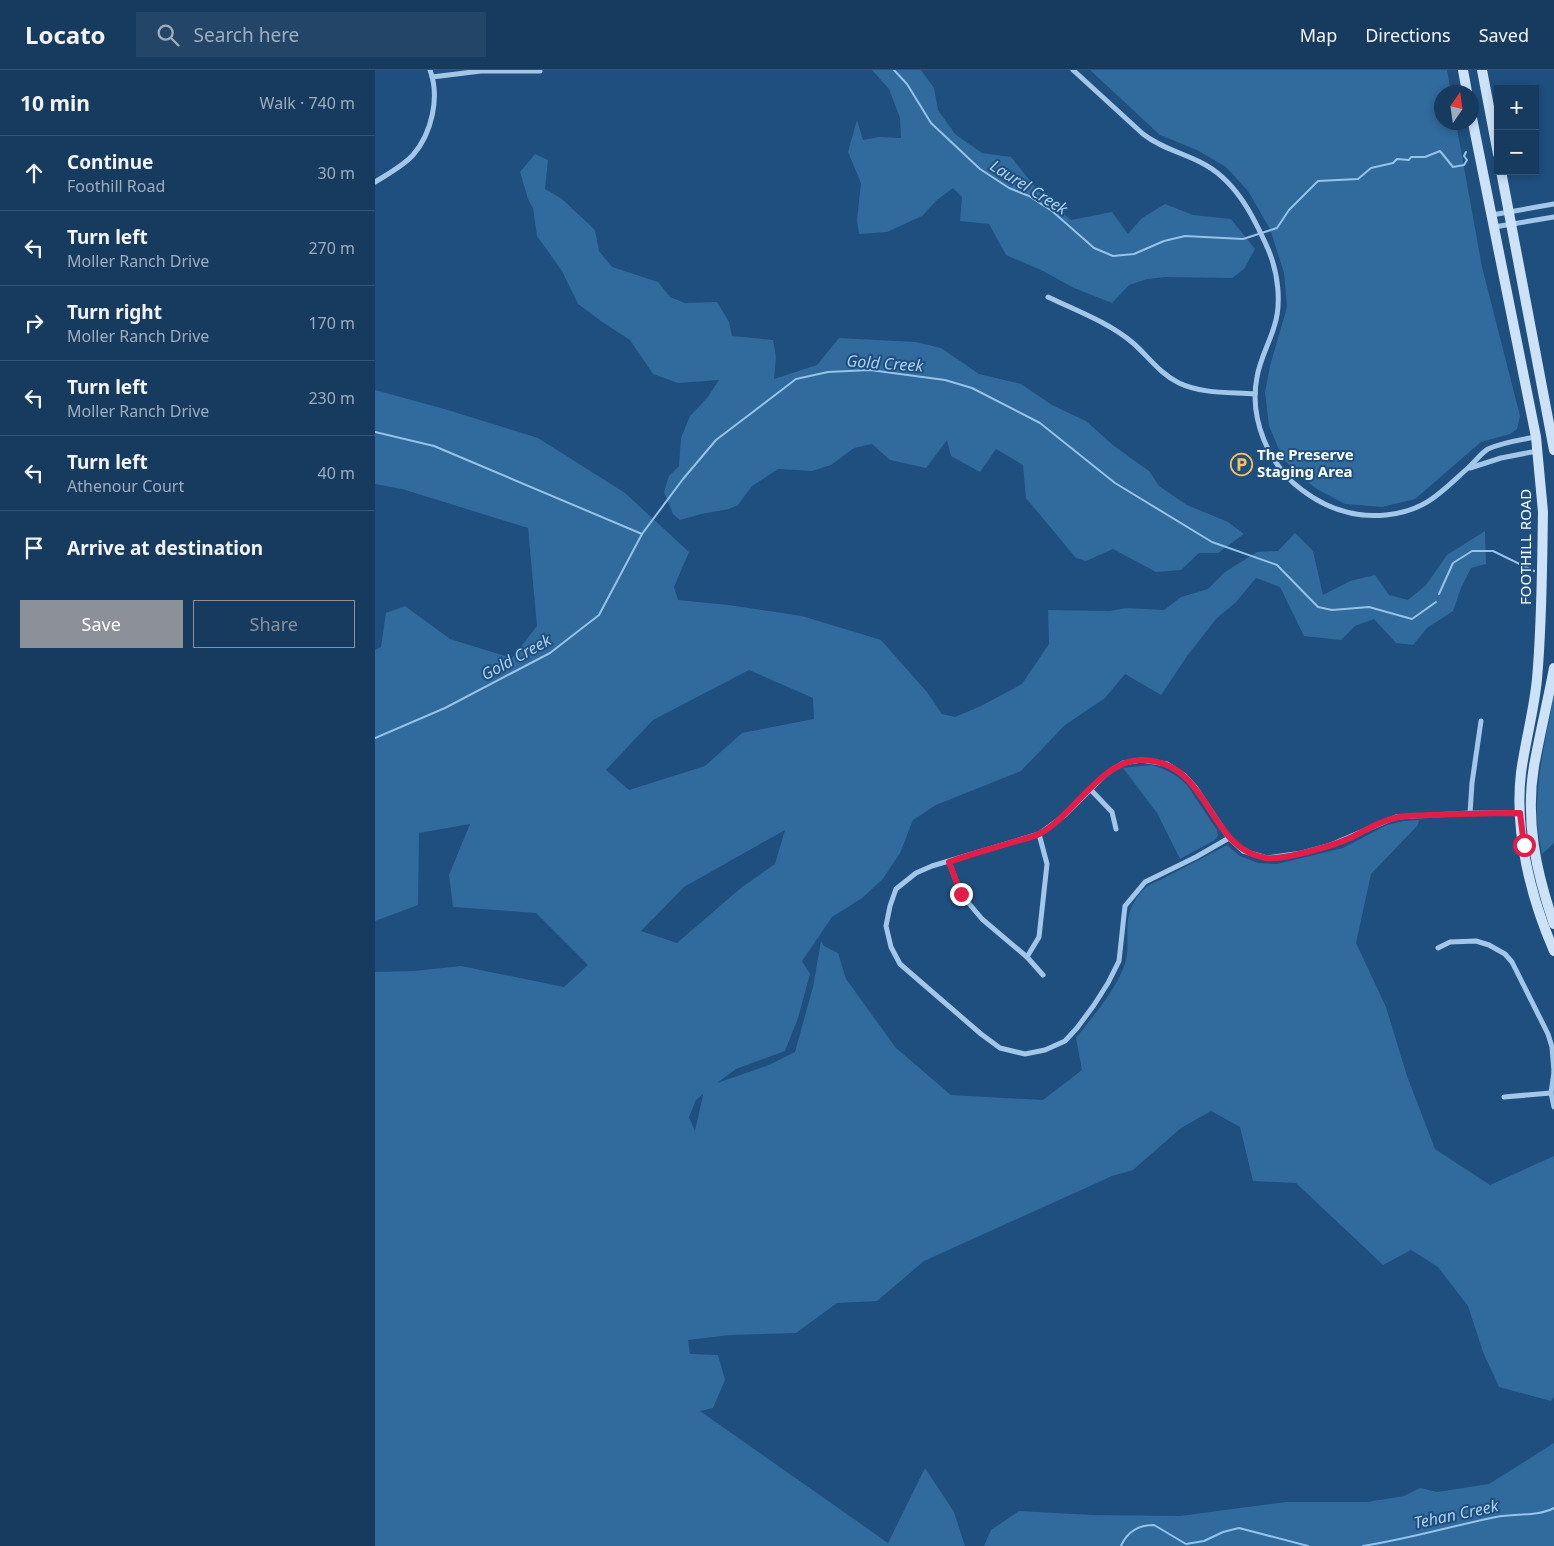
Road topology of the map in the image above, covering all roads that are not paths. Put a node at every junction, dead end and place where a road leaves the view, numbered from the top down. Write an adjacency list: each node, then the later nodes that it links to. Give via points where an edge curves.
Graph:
1 (430, 70): 6 (street)
2 (1073, 70): 19 (street, via 1154,143 1218,173 1239,194 1251,214 1269,251 1278,307 1275,325 1261,361)
3 (1463, 70): 7 (main road)
4 (1481, 70): 9 (main road)
5 (540, 71): 6 (street)
6 (433, 77): 11 (street, via 431,122 424,139 413,155)
7 (1466, 85)
8 (1474, 130): 14 (main road, FOOTHILL ROAD)
9 (1494, 134)
10 (1502, 175): 13 (main road)
11 (375, 182)
12 (1554, 204): 13 (street)
13 (1509, 212): 14 (street); 16 (main road)
14 (1492, 215): 17 (main road, FOOTHILL ROAD)
15 (1554, 216): 16 (street)
16 (1511, 224): 17 (street); 20 (main road)
17 (1494, 228): 21 (main road, FOOTHILL ROAD)
18 (1048, 297): 19 (street, via 1105,324 1133,343 1159,369 1179,383 1197,390)
19 (1255, 394): 24 (street, via 1259,425 1267,450 1294,485 1330,508 1371,516 1406,511 1428,503)
20 (1553, 434): 21 (main road); 22 (main road)
21 (1536, 437): 23 (main road, FOOTHILL ROAD); 24 (street, via 1488,449)
22 (1554, 449): 23 (main road)
23 (1538, 450): 24 (street); 30 (main road, FOOTHILL ROAD, via 1543,512 1541,598 1536,690 1521,774)
24 (1467, 468)
25 (1554, 668): 28 (main road, via 1534,766)
26 (1481, 721): 29 (street)
27 (1091, 789): 31 (street, via 1112,812); 32 (street, via 1065,815); 33 (street, via 1123,763 1141,760 1167,764 1195,786)
28 (1531, 812): 30 (street); 35 (main road, via 1536,860)
29 (1470, 813): 30 (street); 33 (street, via 1396,817 1328,846 1267,858 1243,851)
30 (1520, 813): 37 (main road, FOOTHILL ROAD, via 1533,892)
31 (1116, 829)
32 (1039, 834): 34 (street); 38 (street, via 1047,864 1039,937)
33 (1229, 838): 34 (street, via 1145,882 1125,906 1119,961 1094,1005 1065,1041 1025,1054 1000,1048 981,1034 900,964 891,947 887,926 889,906 896,889 916,873)
34 (949, 862): 38 (street, via 961,894 982,919)
35 (1554, 924)
36 (1438, 948): 40 (street, via 1450,942 1476,941 1498,950 1512,962 1548,1034)
37 (1554, 951)
38 (1027, 957): 39 (street)
39 (1043, 975)
40 (1554, 1072): 41 (street)
41 (1551, 1093): 42 (street); 43 (street)
42 (1504, 1097)
43 (1554, 1107)

